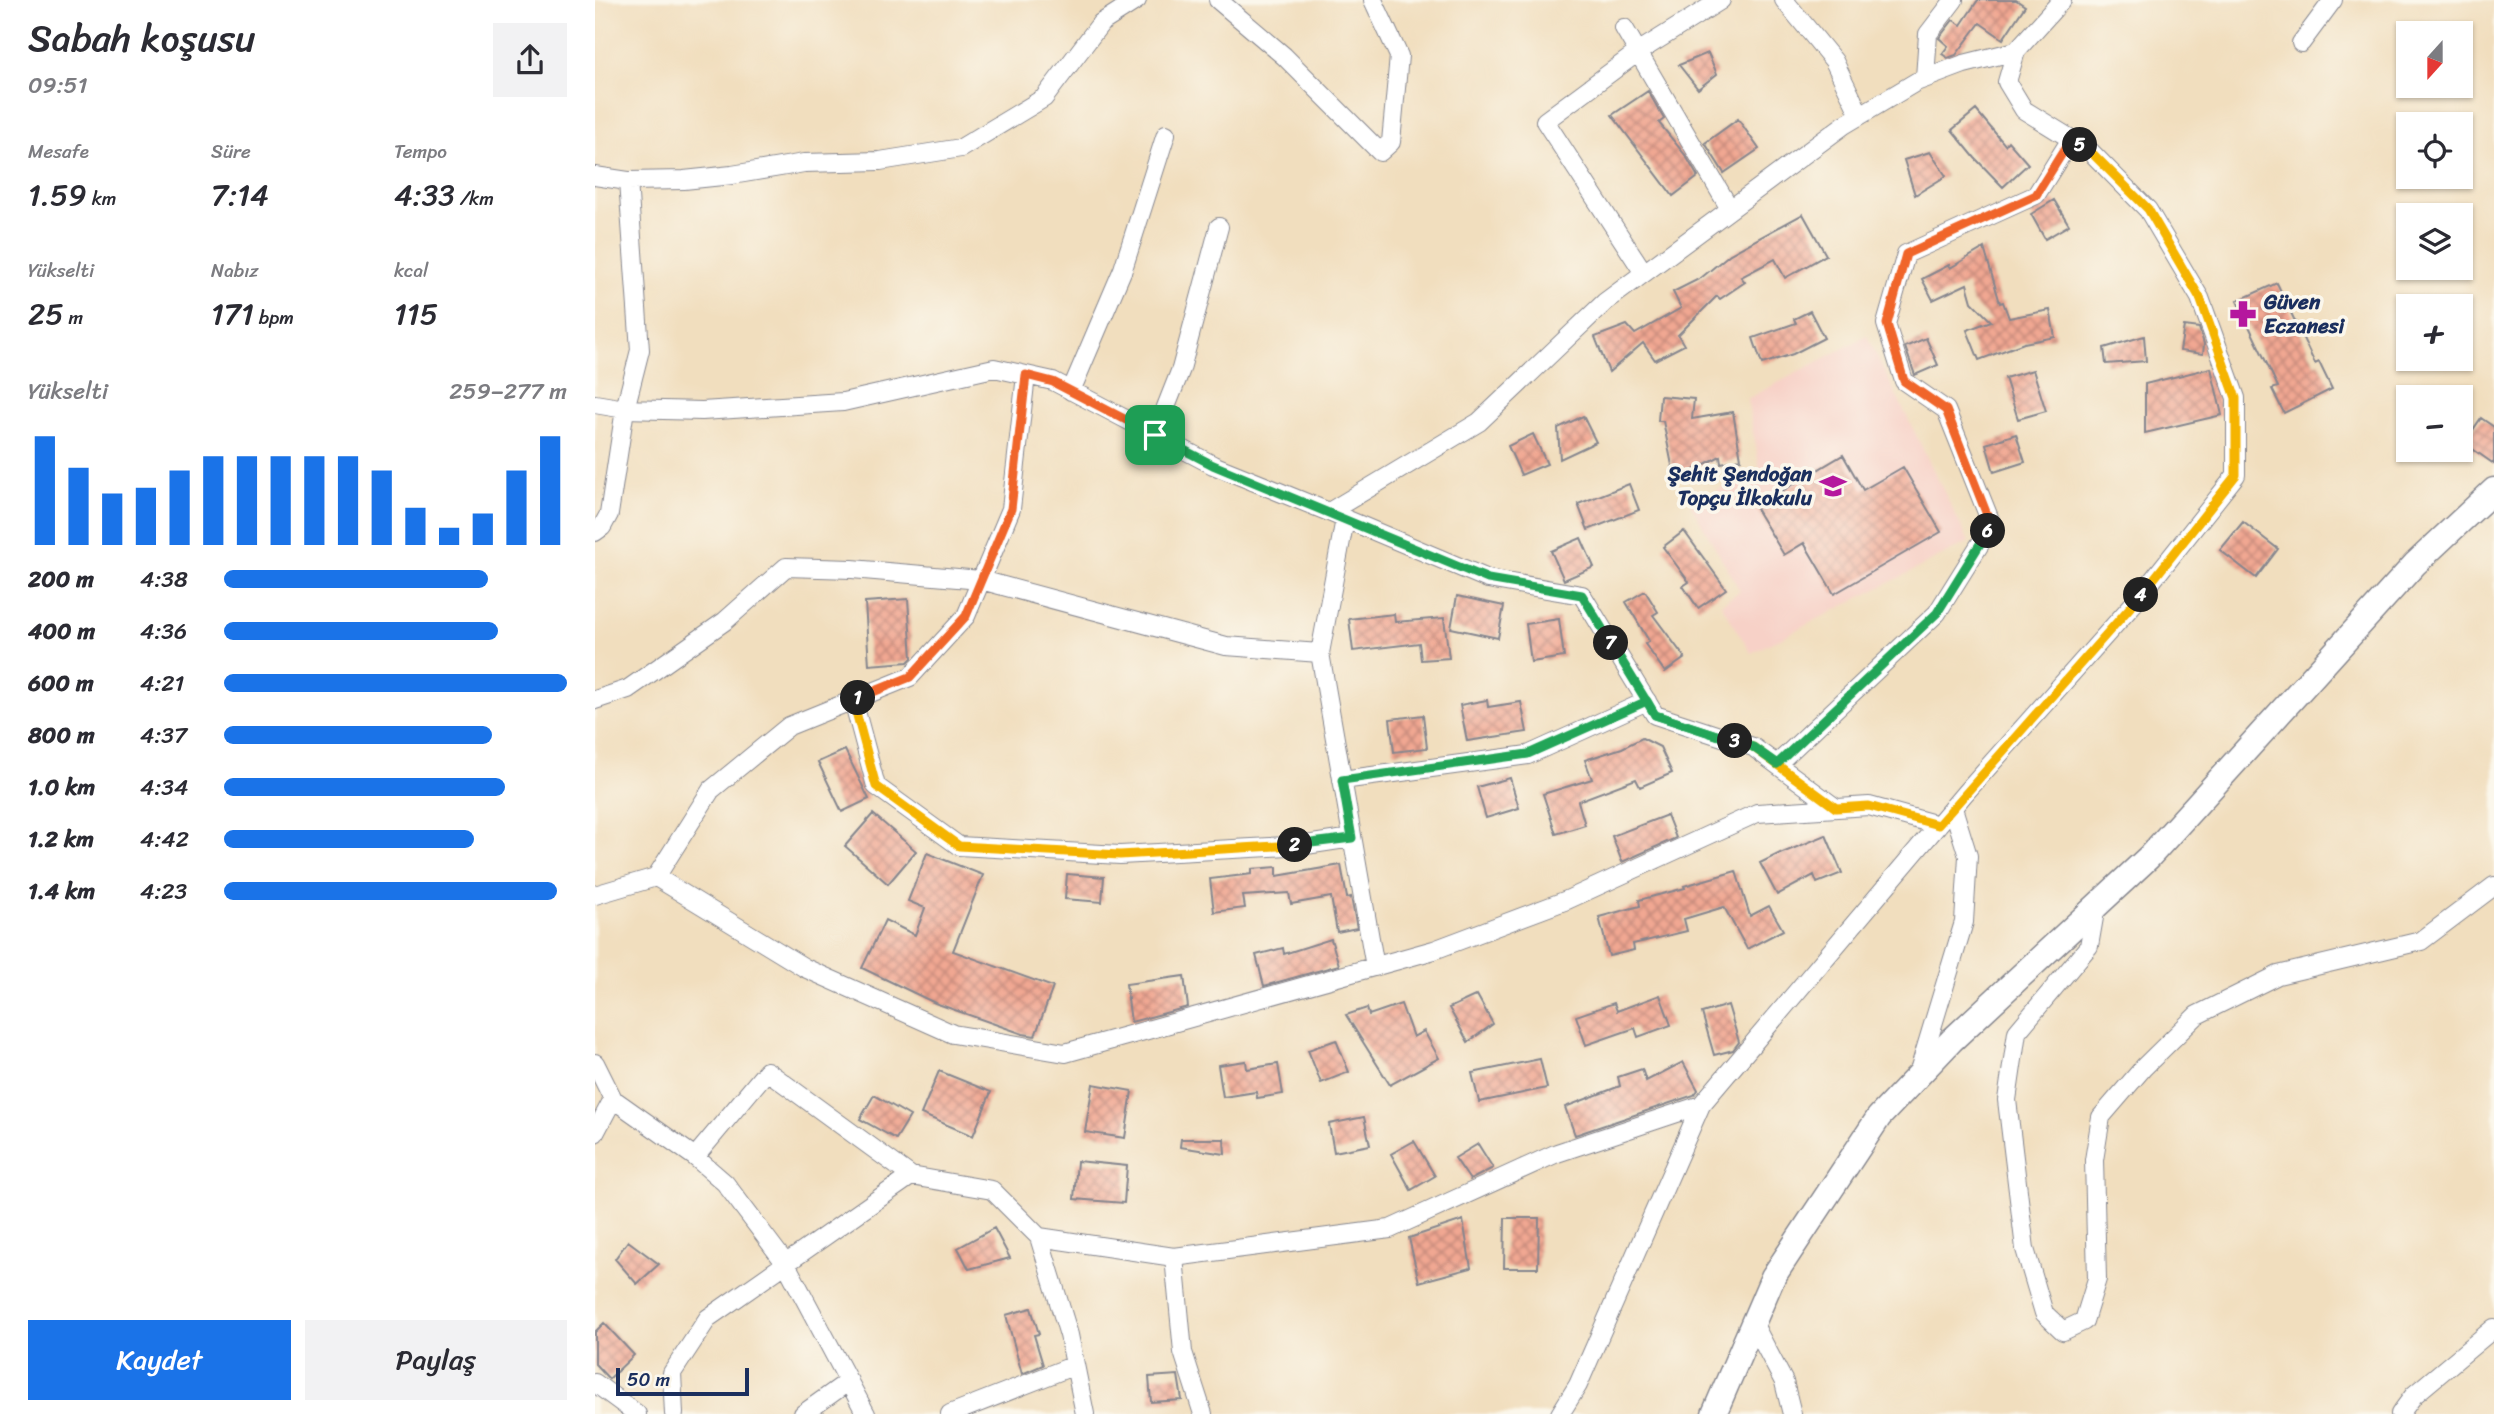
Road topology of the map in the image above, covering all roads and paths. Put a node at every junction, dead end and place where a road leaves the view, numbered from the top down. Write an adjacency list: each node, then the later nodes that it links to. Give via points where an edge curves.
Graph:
1 (1137, 0): 18 (street, via 1101,23 1044,98 961,148 880,161 804,163 684,180)
2 (1218, 0): 3 (street, via 1284,56 1380,152 1391,142 1399,56)
3 (1373, 0)
4 (1721, 0): 12 (street)
5 (1784, 0): 14 (street, via 1834,61)
6 (1954, 0): 13 (street, via 1928,34)
7 (2062, 0): 11 (street)
8 (2333, 0): 10 (street)
9 (1624, 28): 12 (street)
10 (2301, 43)
11 (2017, 51): 13 (street); 16 (street, via 2007,82 2024,110)
12 (1638, 52): 19 (street); 21 (street, via 1545,121)
13 (1925, 78): 14 (street)
14 (1860, 115): 19 (street)
15 (1166, 134): 23 (street, via 1123,270)
16 (2071, 139): 35 (street, via 2036,195 1906,254 1887,324 1904,381 1946,410 1991,525 1937,613); 38 (street, via 2089,150 2148,209 2200,298 2236,398 2236,475 2136,601)
17 (595, 176): 18 (street)
18 (628, 181): 25 (street, via 640,349)
19 (1730, 209): 21 (street)
20 (1219, 227): 26 (street, via 1181,369)
21 (1644, 274): 28 (street, via 1605,302 1479,422)
22 (1026, 375): 23 (street); 25 (street, via 994,368 843,402 702,411); 30 (street, via 1011,509)
23 (1071, 391): 26 (street)
24 (595, 404): 25 (street)
25 (625, 409): 29 (street, via 609,514)
26 (1155, 435): 28 (street, via 1213,465)
27 (2494, 491): 44 (street, via 2414,564 2149,857)
28 (1337, 515): 31 (street); 34 (street, via 1488,579 1582,595)
29 (595, 532)
30 (981, 580): 31 (street, via 1226,646); 32 (street, via 786,568 725,621 628,689); 33 (street, via 966,616 910,677)
31 (1320, 653): 36 (street)
32 (595, 700)
33 (853, 700): 40 (street, via 876,786 959,846 1120,855 1306,845); 41 (street, via 789,726 711,790)
34 (1647, 701): 35 (street, via 1655,715 1753,747); 36 (street, via 1528,754)
35 (1777, 764): 37 (street)
36 (1342, 780): 40 (street)
37 (1836, 808): 39 (street, via 1869,806); 45 (street, via 1757,813 1567,900)
38 (1953, 808): 39 (street); 47 (street, via 1968,856 1964,922)
39 (1938, 825): 49 (street)
40 (1352, 838): 45 (street)
41 (656, 877): 43 (street); 45 (street, via 804,968 953,1034 1065,1053)
42 (2494, 886): 44 (street, via 2421,941 2278,975 2197,1015 2144,1067 2101,1117 2094,1160 2097,1279 2084,1321 2063,1331 2044,1313 2025,1249 2007,1100 2017,1032 2089,946)
43 (595, 895)
44 (2096, 906): 47 (street)
45 (1375, 967)
46 (595, 1063): 48 (street)
47 (1916, 1077): 56 (street, via 1879,1116 1773,1277)
48 (613, 1099): 50 (street); 51 (street)
49 (1701, 1105): 54 (street, via 1557,1153 1390,1229); 68 (street, via 1578,1385)
50 (595, 1133)
51 (695, 1157): 52 (street, via 767,1071); 55 (street, via 725,1183)
52 (911, 1176): 53 (street, via 992,1190); 55 (street)
53 (1039, 1237): 54 (street); 58 (street)
54 (1174, 1257): 67 (street, via 1183,1352)
55 (786, 1264): 59 (street); 62 (street, via 708,1318 672,1373)
56 (1753, 1323): 69 (street); 70 (street, via 1784,1382)
57 (2494, 1328): 71 (street, via 2414,1395)
58 (1075, 1365): 65 (street); 66 (street)
59 (849, 1381): 63 (street); 64 (street)
60 (595, 1383): 61 (street)
61 (636, 1414)
62 (674, 1414)
63 (803, 1414)
64 (866, 1414)
65 (950, 1414)
66 (1085, 1414)
67 (1203, 1414)
68 (1560, 1414)
69 (1714, 1414)
70 (1792, 1414)
71 (2400, 1414)

